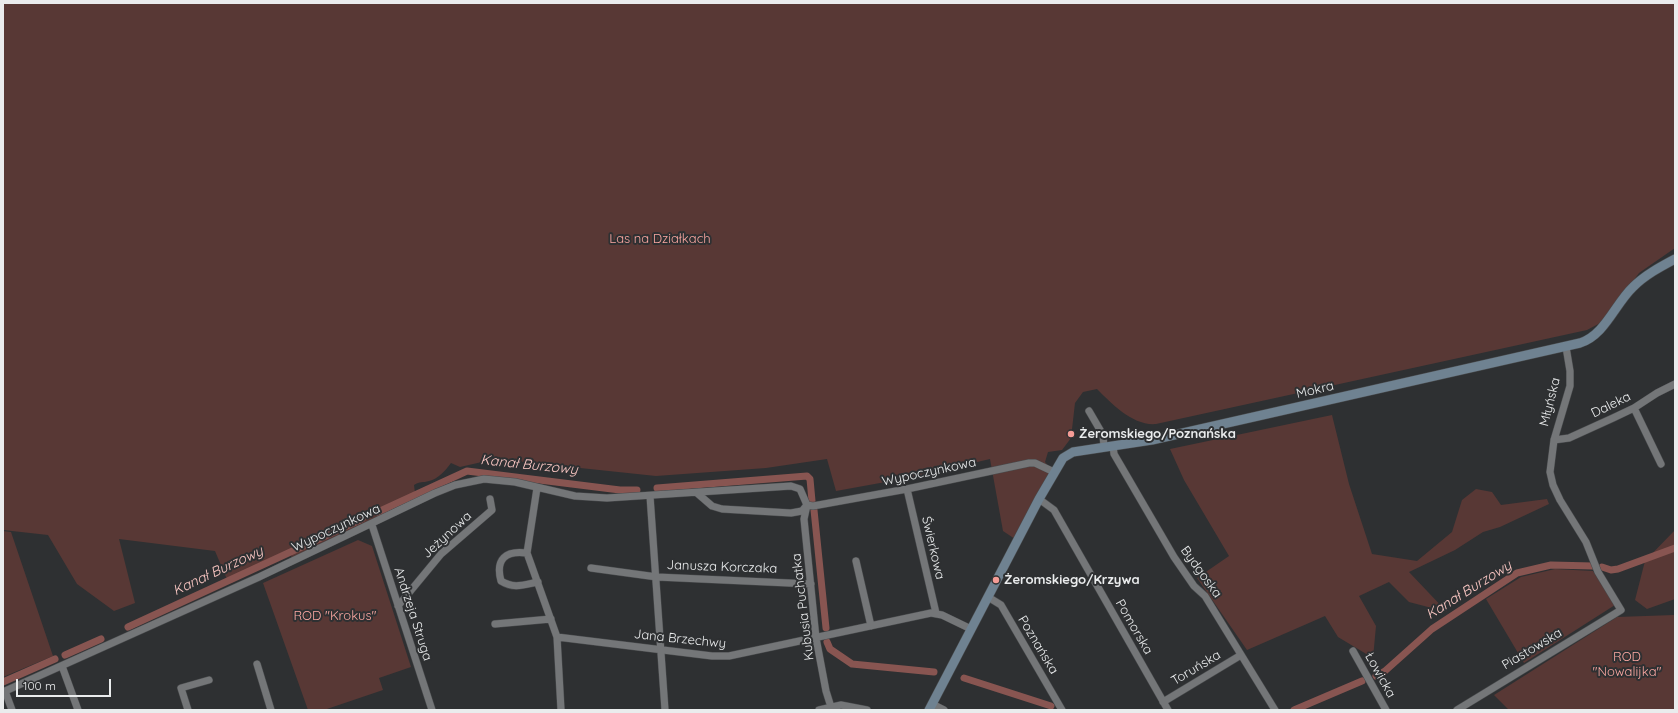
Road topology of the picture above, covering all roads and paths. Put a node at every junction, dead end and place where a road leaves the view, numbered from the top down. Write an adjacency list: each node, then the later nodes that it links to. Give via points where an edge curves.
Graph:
1 (1675, 259): 2 (street, via 1634,286 1593,337)
2 (1566, 347): 6 (street, Młyńska, via 1570,386); 7 (street, Mokra, via 1159,438)
3 (1675, 384): 4 (street, Daleka, via 1657,392)
4 (1634, 408): 6 (street, Daleka, via 1569,438); 8 (street)
5 (1089, 411): 7 (street, Bydgoska)
6 (1554, 440): 26 (street, Młyńska, via 1550,472 1553,485 1586,542 1598,572)
7 (1108, 446): 9 (street, Mokra, via 1069,453); 36 (street, Bydgoska, via 1174,557 1194,586 1205,596)
8 (1661, 464)
9 (1054, 472): 11 (street, Wypoczynkowa, via 1035,463 1029,463); 15 (street)
10 (537, 488): 13 (street, Wypoczynkowa, via 598,498); 17 (street, Wypoczynkowa, via 515,482 475,480 435,493); 18 (street)
11 (907, 489): 16 (street, Wypoczynkowa, via 818,506); 27 (street, Świerkowa)
12 (697, 493): 13 (street, Wypoczynkowa); 16 (street, Wypoczynkowa, via 712,506 722,509 791,512 802,511); 16 (street, Wypoczynkowa, via 791,486 800,489)
13 (650, 496): 21 (street)
14 (490, 499): 25 (street, Jeżynowa, via 492,510 441,554)
15 (1039, 499): 24 (street); 41 (street, Pomorska, via 1054,510)
16 (807, 505): 23 (street, Kubusia Puchatka, via 804,519)
17 (372, 524): 25 (street, Andrzeja Struga); 38 (street, Wypoczynkowa)
18 (528, 553): 22 (street); 22 (street, via 508,554 500,562 501,581 508,586 517,587)
19 (856, 560): 30 (street)
20 (591, 568): 21 (street, Janusza Korczaka)
21 (657, 577): 23 (street, Janusza Korczaka); 34 (street)
22 (538, 582): 28 (street)
23 (811, 584): 33 (street, Kubusia Puchatka)
24 (988, 597): 31 (street); 54 (street, Poznańska, via 1001,606)
25 (398, 606): 48 (street, Andrzeja Struga)
26 (1621, 610): 58 (street, Piastowska)
27 (936, 613): 30 (street, Jana Brzechwy); 31 (street)
28 (550, 619): 29 (street); 32 (street)
29 (495, 624)
30 (871, 626): 33 (street, Jana Brzechwy)
31 (971, 629): 43 (street)
32 (557, 637): 34 (street, Jana Brzechwy); 49 (street)
33 (816, 638): 34 (street, Jana Brzechwy, via 729,656); 42 (street, Kubusia Puchatka)
34 (662, 650): 50 (street)
35 (1353, 651): 57 (street, Łowicka)
36 (1241, 655): 41 (street, Toruńska); 56 (street, Bydgoska)
37 (257, 664): 47 (street)
38 (62, 666): 40 (street, Wypoczynkowa); 45 (street)
39 (209, 680): 46 (street, via 181,688)
40 (4, 692): 44 (street)
41 (1163, 702): 55 (street, Pomorska)
42 (831, 707): 51 (street); 52 (street)
43 (931, 707): 53 (street)
44 (12, 710)
45 (78, 710)
46 (188, 710)
47 (271, 710)
48 (432, 710)
49 (561, 710)
50 (665, 710)
51 (819, 710)
52 (867, 710)
53 (944, 710)
54 (1062, 710)
55 (1168, 710)
56 (1275, 710)
57 (1386, 710)
58 (1457, 710)

